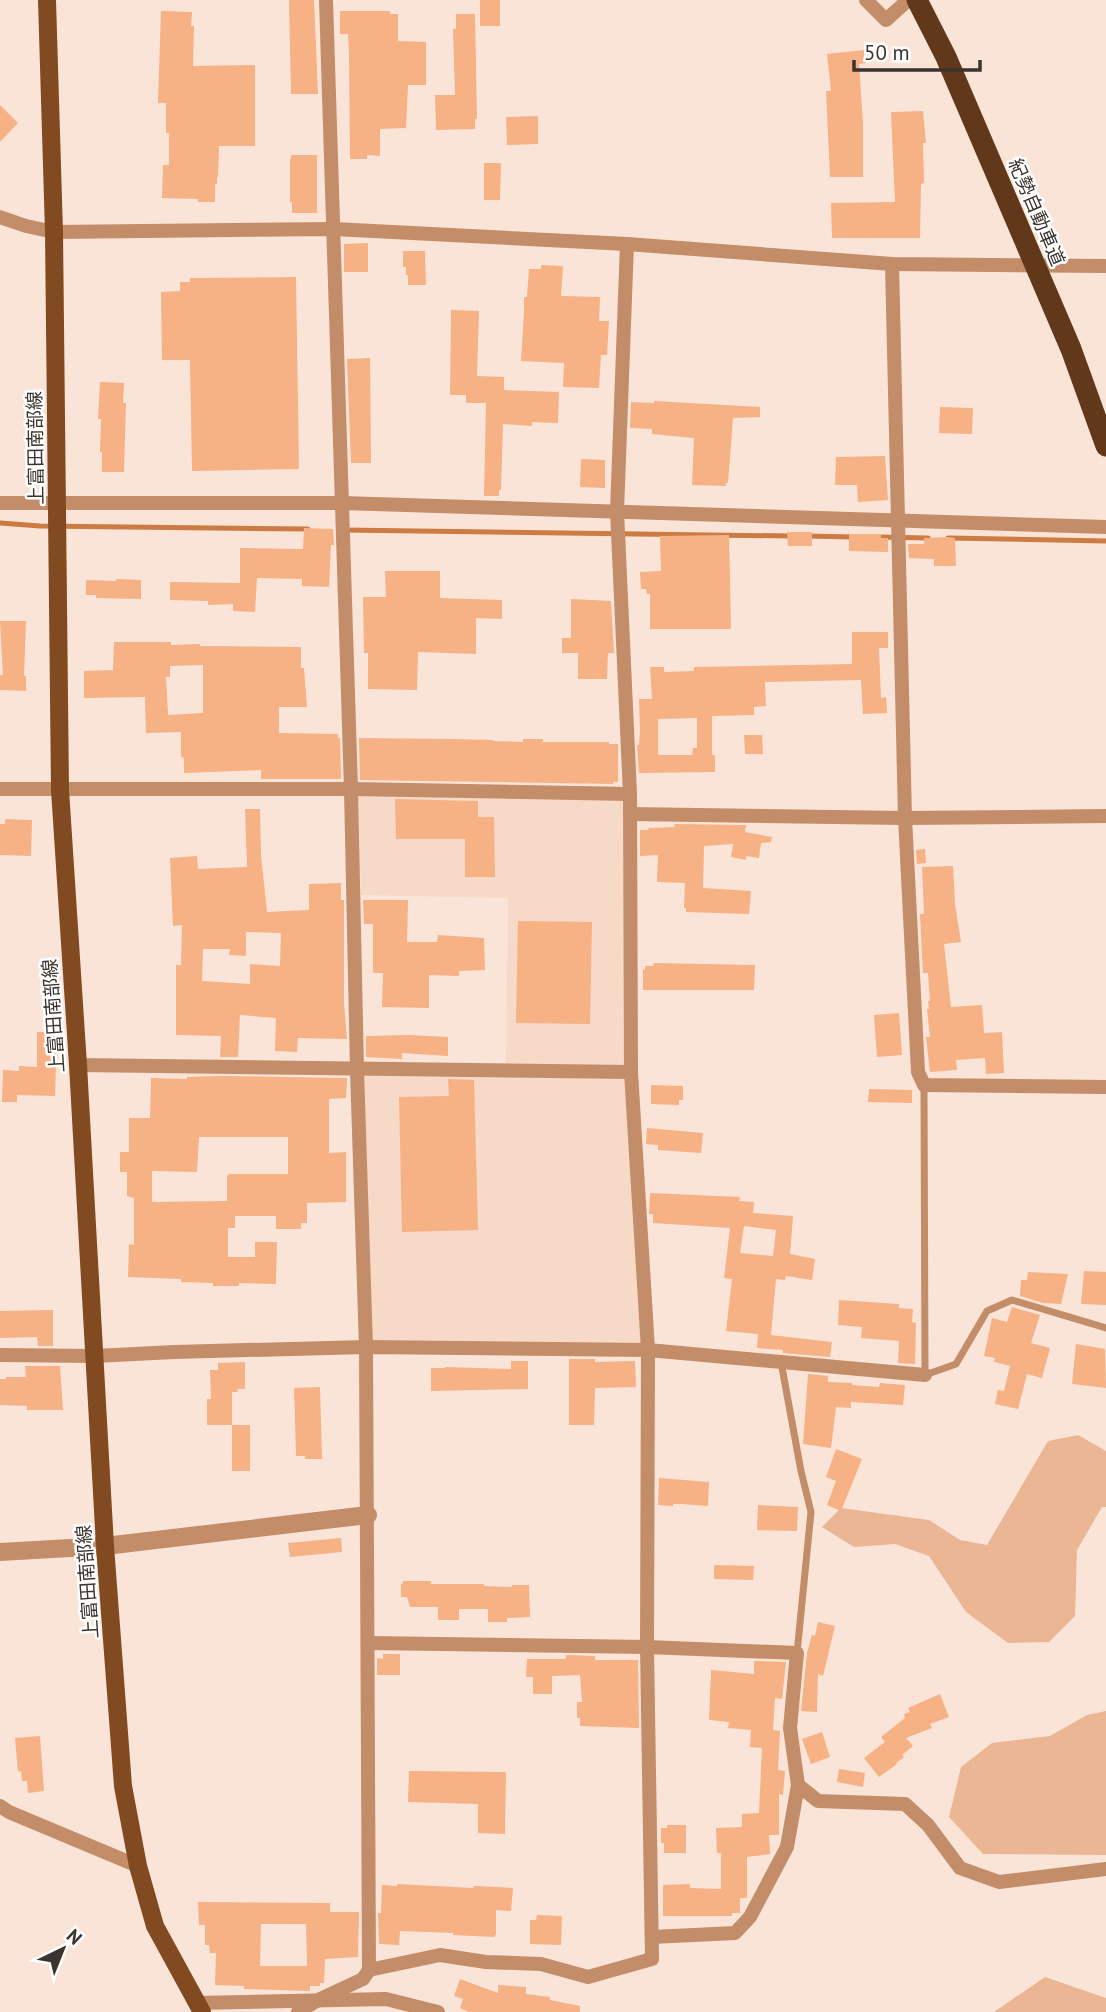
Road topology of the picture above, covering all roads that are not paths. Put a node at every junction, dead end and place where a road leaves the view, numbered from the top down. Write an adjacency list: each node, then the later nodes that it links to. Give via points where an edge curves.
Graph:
1 (47, 0): 8 (main road, 上富田南部線)
2 (326, 0): 7 (street)
3 (866, 0): 4 (street, via 886,20)
4 (908, 0)
5 (917, 0): 12 (highway, 紀勢自動車道, bridge, via 946,57 1054,311)
6 (0, 217): 8 (street)
7 (334, 229): 8 (street); 9 (street); 15 (street)
8 (54, 232): 13 (main road, 上富田南部線)
9 (627, 244): 10 (street); 16 (street)
10 (892, 264): 11 (street); 17 (street)
11 (1106, 266)
12 (1106, 446)
13 (57, 502): 14 (street); 15 (street); 21 (main road, 上富田南部線)
14 (0, 503)
15 (342, 503): 16 (street); 20 (street)
16 (617, 512): 17 (street); 22 (street)
17 (898, 521): 18 (street); 25 (street)
18 (1106, 527)
19 (0, 789): 21 (street)
20 (351, 789): 21 (street); 22 (street); 27 (street)
21 (60, 790): 26 (main road, 上富田南部線)
22 (630, 794): 23 (street)
23 (630, 814): 25 (street); 28 (street)
24 (1106, 816): 25 (street)
25 (905, 818): 29 (street, via 918,1072)
26 (78, 1065): 27 (street); 35 (main road, 上富田南部線)
27 (357, 1070): 28 (street); 32 (street)
28 (631, 1072): 33 (street)
29 (924, 1085): 30 (street); 37 (lane)
30 (1106, 1087)
31 (1106, 1328): 37 (lane, via 1012,1300 986,1311 956,1364)
32 (366, 1348): 33 (street); 35 (street); 38 (street)
33 (649, 1350): 36 (street); 42 (street)
34 (0, 1355): 35 (street)
35 (95, 1356): 39 (main road, 上富田南部線)
36 (781, 1361): 37 (street); 43 (lane, via 811,1511)
37 (925, 1374)
38 (368, 1515): 39 (street); 41 (street)
39 (105, 1546): 40 (street); 46 (main road, 上富田南部線, via 123,1786)
40 (0, 1552)
41 (369, 1643): 42 (street); 49 (street)
42 (647, 1647): 43 (street); 48 (street)
43 (797, 1653): 44 (street, via 790,1728)
44 (798, 1785): 47 (street, via 818,1801 905,1804 928,1825 960,1868 999,1882); 48 (street, via 787,1847 750,1917 736,1933)
45 (0, 1806): 46 (street)
46 (138, 1866): 51 (main road, 上富田南部線, via 155,1926)
47 (1106, 1869)
48 (652, 1937): 49 (street, via 652,1959 588,1977 541,1964 440,1955)
49 (369, 1970): 50 (street, via 363,1979)
50 (318, 2000): 51 (street); 52 (street); 53 (street, via 386,1999)
51 (199, 2007)
52 (298, 2012)
53 (439, 2012)

